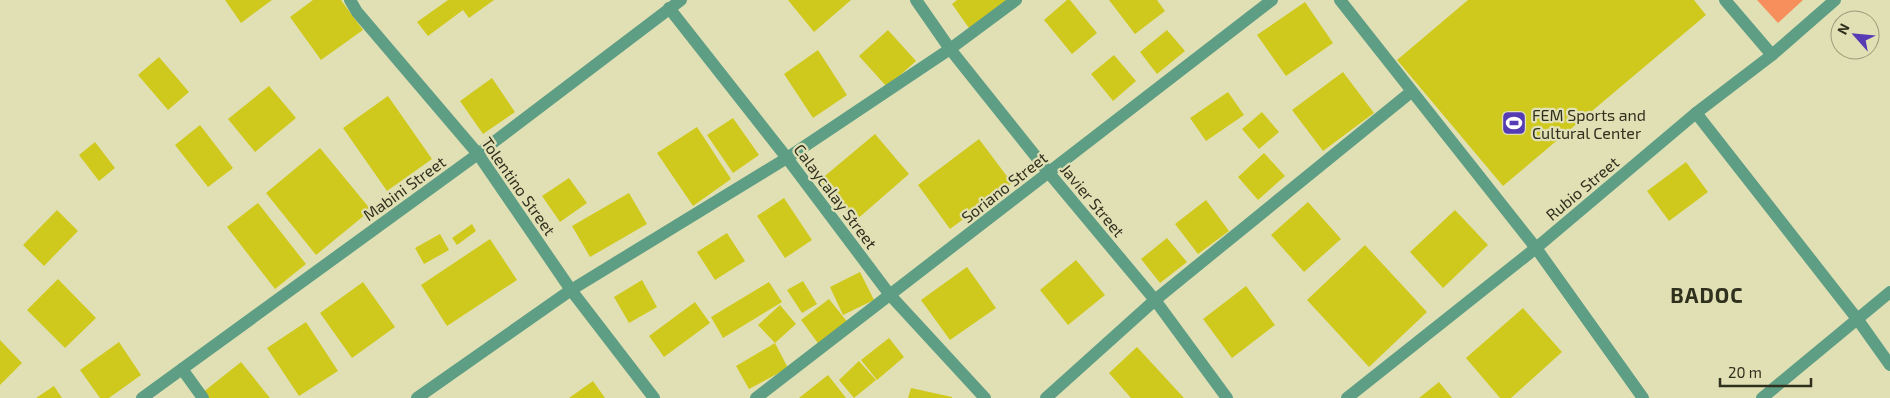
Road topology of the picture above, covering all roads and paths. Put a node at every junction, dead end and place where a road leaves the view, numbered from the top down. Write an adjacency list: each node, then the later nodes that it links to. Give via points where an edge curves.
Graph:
1 (350, 0): 14 (street, Tolentino Street)
2 (681, 0): 9 (street, Mabini Street)
3 (916, 0): 10 (street, Javier Street)
4 (1016, 0): 10 (street)
5 (1272, 0): 16 (street, Soriano Street)
6 (1340, 0): 12 (street)
7 (1725, 0): 11 (street)
8 (1835, 0): 11 (street, Rubio Street)
9 (669, 8): 14 (street, Mabini Street); 15 (street, Calaycalay Street)
10 (950, 48): 15 (street); 16 (street, Javier Street)
11 (1772, 56): 13 (street, Rubio Street)
12 (1411, 92): 17 (street); 21 (street)
13 (1696, 112): 17 (street, Rubio Street); 22 (street)
14 (478, 154): 18 (street, Tolentino Street); 24 (street, Mabini Street)
15 (787, 158): 18 (street); 20 (street, Calaycalay Street)
16 (1049, 173): 20 (street, Soriano Street); 21 (street, Javier Street)
17 (1536, 248): 33 (street, Rubio Street); 34 (street)
18 (571, 290): 27 (street); 28 (street, Tolentino Street)
19 (1890, 292): 22 (street)
20 (890, 295): 29 (street, Soriano Street); 30 (street, Calaycalay Street)
21 (1155, 300): 31 (street); 32 (street, Javier Street)
22 (1858, 320): 23 (street); 35 (street)
23 (1890, 364)
24 (182, 369): 25 (street, Mabini Street); 26 (street)
25 (142, 398)
26 (203, 398)
27 (416, 398)
28 (654, 398)
29 (756, 398)
30 (985, 398)
31 (1046, 398)
32 (1228, 398)
33 (1347, 398)
34 (1643, 398)
35 (1762, 398)

